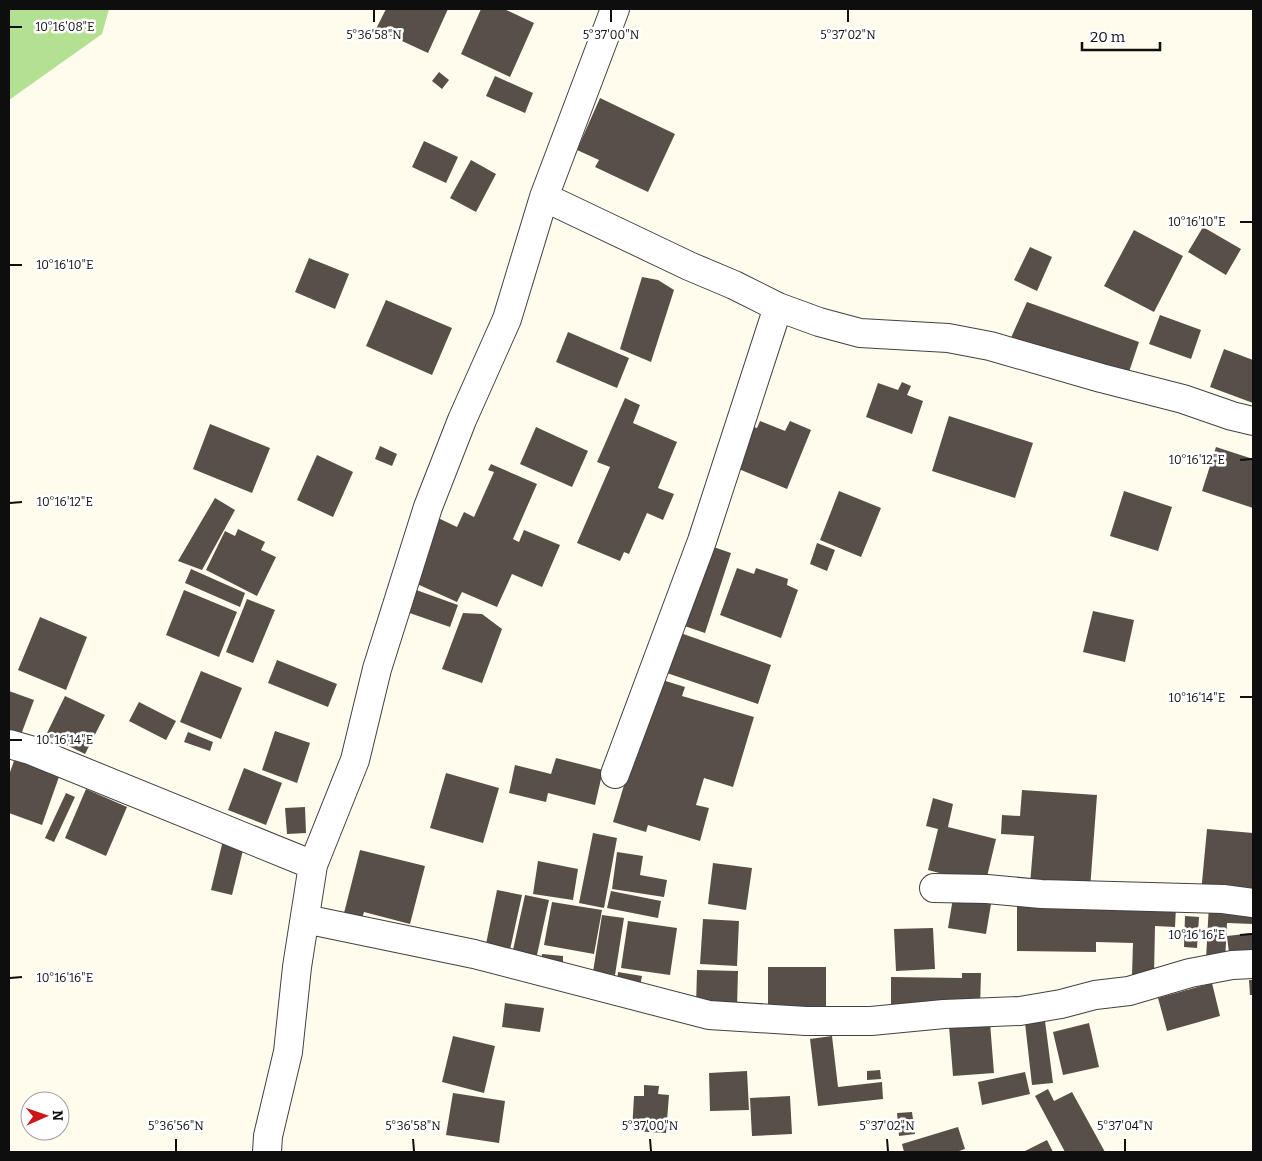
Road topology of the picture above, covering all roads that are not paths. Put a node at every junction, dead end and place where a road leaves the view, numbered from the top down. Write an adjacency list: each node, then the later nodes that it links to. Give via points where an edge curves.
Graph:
1 (615, 9): 2 (street)
2 (544, 197): 3 (street); 7 (street, via 507,319 428,507 377,669 355,760)
3 (778, 307): 4 (street, via 860,333 948,338 990,346); 6 (street, via 702,541)
4 (1253, 421)
5 (9, 744): 7 (street)
6 (615, 774)
7 (313, 865): 10 (street)
8 (934, 888): 9 (street)
9 (1253, 903)
10 (305, 919): 11 (street, via 474,954 709,1015 806,1021 871,1021 1020,1011 1129,991 1232,965); 12 (street, via 288,1052)
11 (1253, 964)
12 (267, 1152)

